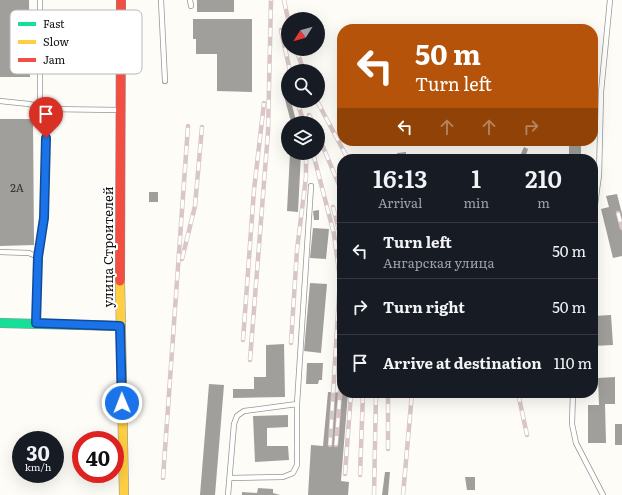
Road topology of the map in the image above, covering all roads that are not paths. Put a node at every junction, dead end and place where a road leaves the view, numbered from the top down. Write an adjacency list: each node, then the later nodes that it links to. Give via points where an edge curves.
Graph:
1 (120, 0): 6 (street, улица Строителей)
2 (161, 0): 9 (lane)
3 (190, 0): 5 (lane)
4 (610, 0): 14 (lane, via 601,92)
5 (191, 6)
6 (120, 10)
7 (40, 74): 11 (lane, via 40,99)
8 (121, 74): 12 (street, улица Строителей)
9 (165, 81)
10 (0, 101): 11 (lane, via 30,104)
11 (47, 109): 12 (lane)
12 (121, 110): 20 (street, улица Строителей)
13 (46, 138): 17 (lane, via 44,218)
14 (598, 182)
15 (310, 186): 22 (lane)
16 (0, 252): 17 (lane, via 29,253)
17 (38, 257): 19 (lane)
18 (0, 323): 19 (street)
19 (36, 323): 20 (street)
20 (120, 326): 24 (street, улица Строителей)
21 (573, 398): 26 (lane, via 572,424 576,443)
22 (297, 404): 23 (lane, via 244,411 237,416 234,424); 23 (lane, via 297,464 293,473 283,477)
23 (230, 478): 25 (lane)
24 (124, 495)
25 (228, 495)
26 (603, 495)

